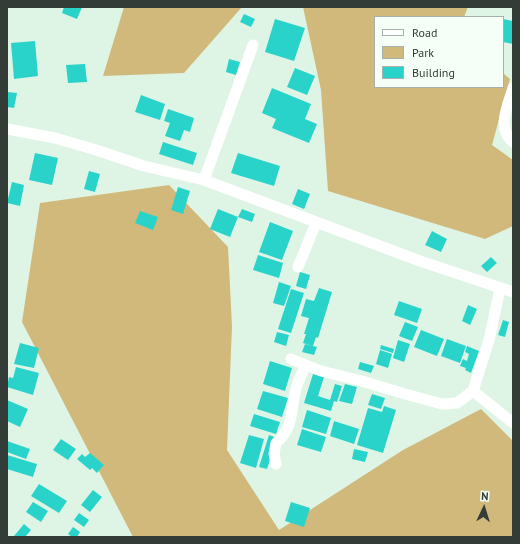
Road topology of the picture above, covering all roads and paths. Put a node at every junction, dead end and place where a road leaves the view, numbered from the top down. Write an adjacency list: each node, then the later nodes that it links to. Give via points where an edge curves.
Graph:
1 (253, 45): 5 (street)
2 (513, 88): 4 (street, via 503,121 505,131)
3 (7, 129): 5 (street, via 55,138 144,166)
4 (513, 142)
5 (204, 180): 6 (street)
6 (316, 223): 7 (street); 8 (street)
7 (298, 267)
8 (500, 289): 9 (street); 12 (street, via 489,340)
9 (513, 292)
10 (291, 359): 11 (street)
11 (305, 366): 12 (street, via 442,404 457,402); 14 (street, via 287,428 276,443)
12 (473, 391): 13 (street)
13 (513, 422)
14 (276, 464)

